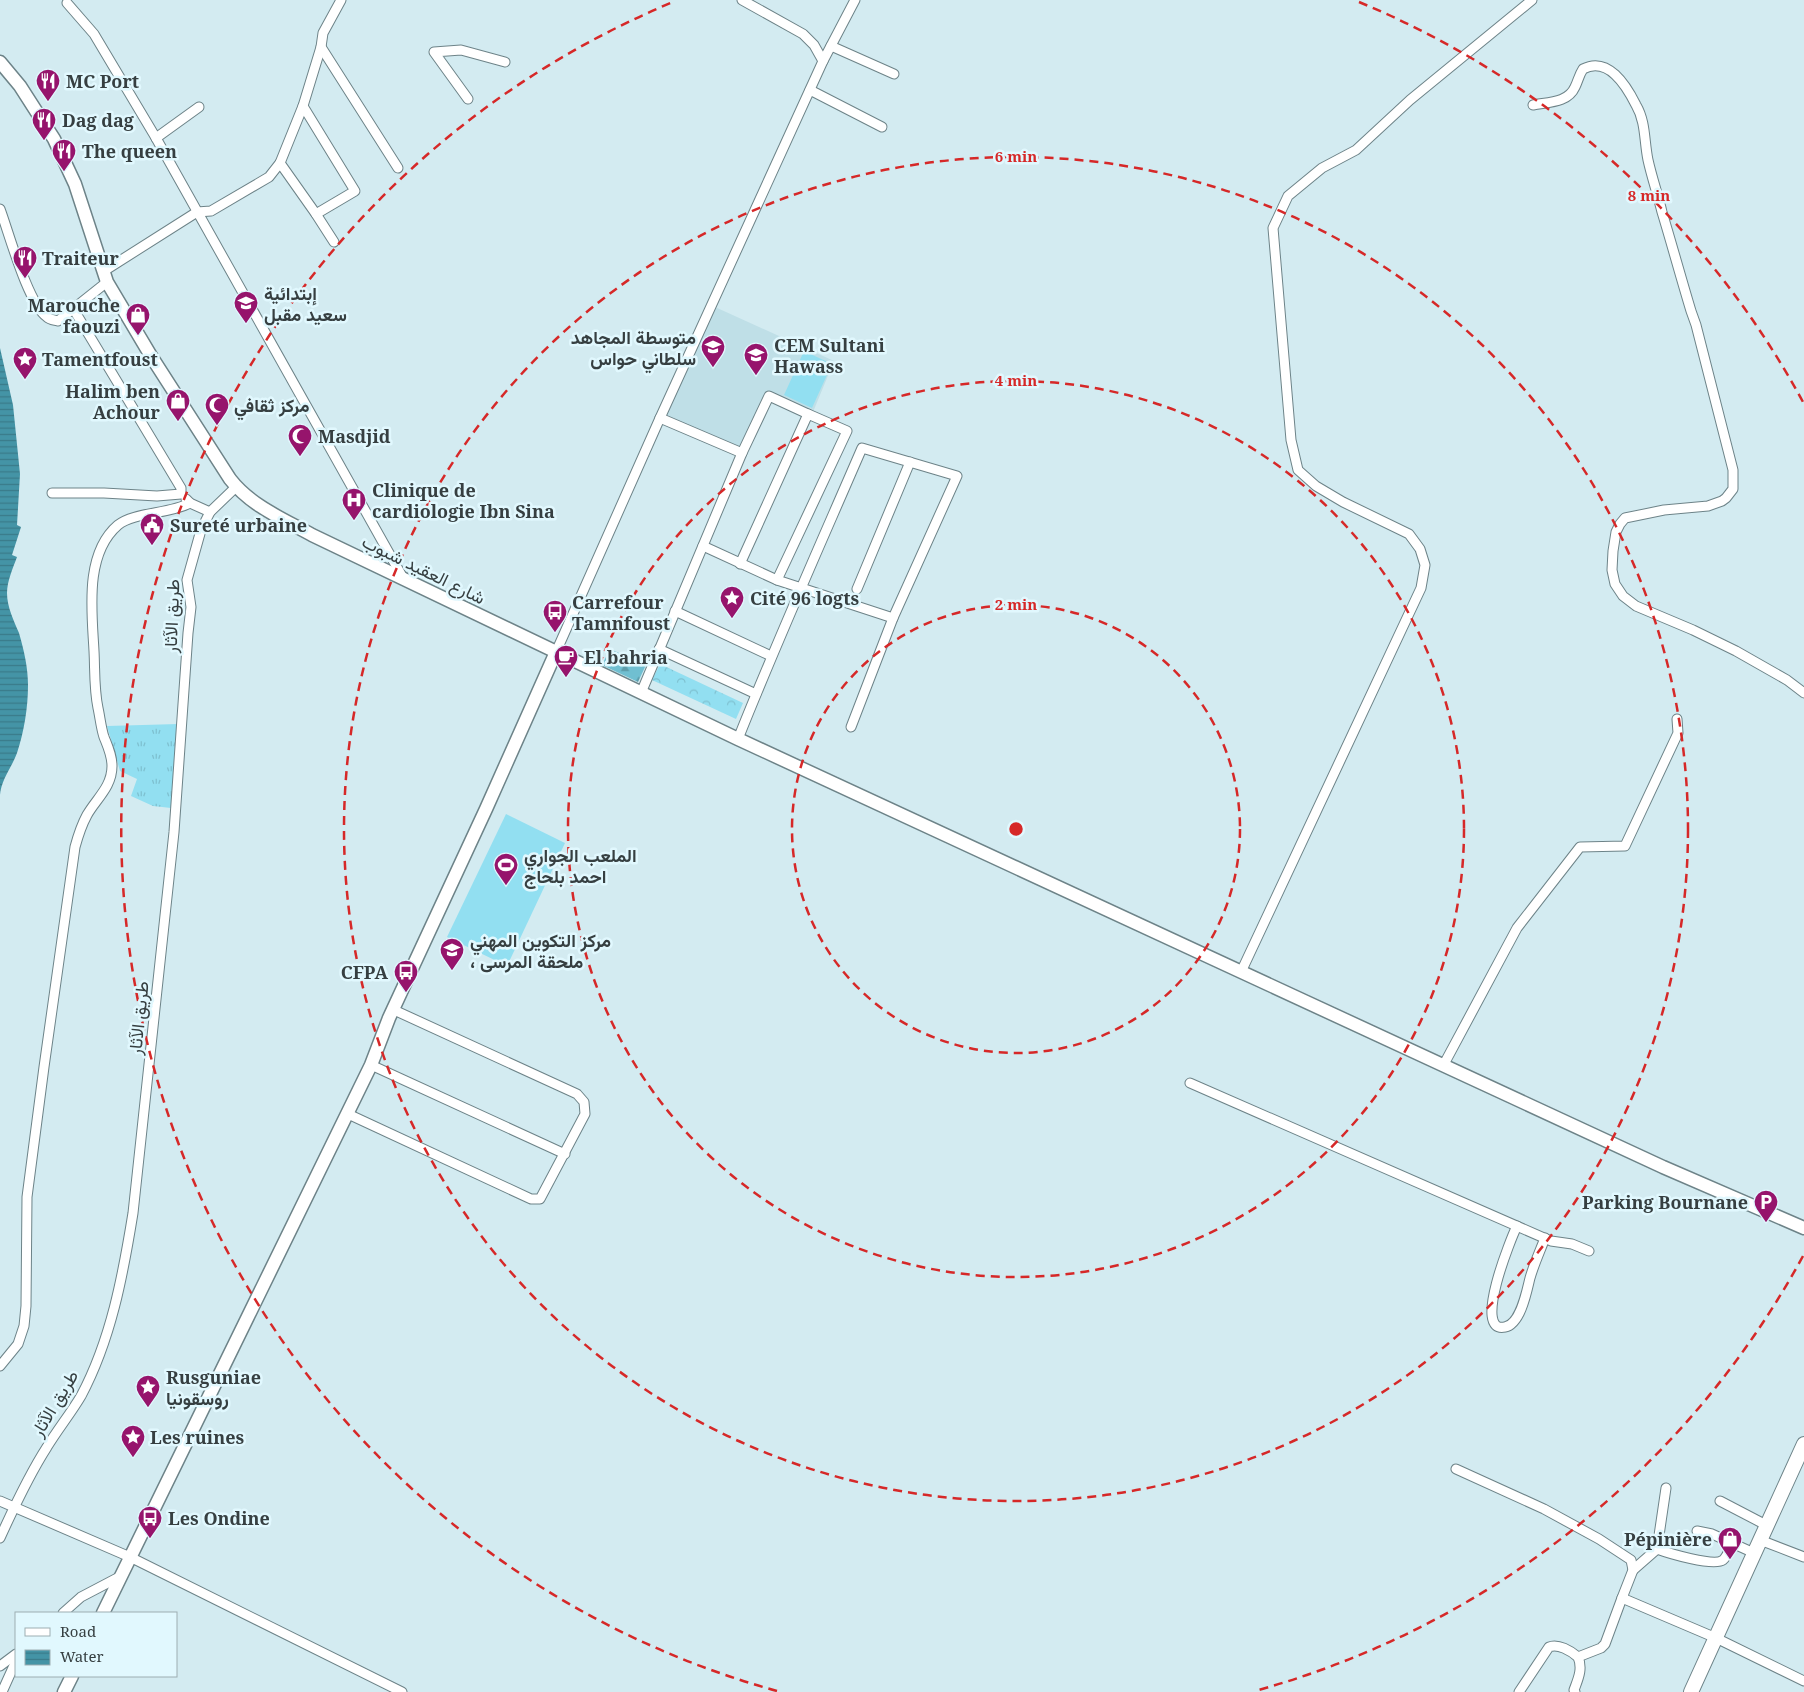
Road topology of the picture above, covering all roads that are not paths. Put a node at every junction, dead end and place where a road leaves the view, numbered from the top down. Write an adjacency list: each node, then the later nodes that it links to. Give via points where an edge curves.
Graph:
1 (340, 0): 7 (street, via 323,33)
2 (742, 0): 8 (street, via 804,34)
3 (855, 0): 6 (street)
4 (1532, 0): 54 (street, via 1410,100 1356,150 1322,168 1288,196 1273,228 1290,440 1298,470 1342,502 1409,534 1420,549 1425,566 1422,588)
5 (67, 3): 18 (street, via 94,34)
6 (832, 46): 8 (street); 11 (street)
7 (321, 47): 15 (street); 20 (street)
8 (823, 61): 12 (street)
9 (0, 62): 25 (main road, شارع العقيد شبوب, via 20,86 54,139 75,184)
10 (505, 62): 13 (street, via 461,50 434,52)
11 (894, 74)
12 (810, 90): 17 (street); 28 (street)
13 (468, 99)
14 (1533, 105): 49 (street, via 1565,99 1571,94 1583,69 1589,66 1612,71 1637,106 1643,121 1648,161 1696,325 1733,470 1733,489 1722,501 1708,506 1625,518 1616,532 1612,570 1615,584 1636,606 1736,651)
15 (303, 106): 19 (street); 23 (street, via 354,191)
16 (199, 107): 18 (street)
17 (882, 127)
18 (156, 138): 22 (street)
19 (280, 163): 22 (street, via 269,177 211,211); 23 (street)
20 (398, 168)
21 (0, 209): 26 (street, via 29,290 41,311 58,321)
22 (197, 212): 25 (street); 39 (street)
23 (316, 214): 24 (street)
24 (334, 242)
25 (106, 276): 26 (street); 31 (main road, شارع العقيد شبوب, via 208,447)
26 (74, 310): 33 (street, via 181,488)
27 (808, 414): 29 (street, via 769,396); 38 (street); 40 (street, via 847,431)
28 (660, 418): 29 (street); 46 (street)
29 (742, 453): 37 (street)
30 (910, 462): 41 (street, via 862,448); 42 (street); 44 (street, via 957,476)
31 (236, 487): 36 (street, طريق الآثار); 39 (main road, شارع العقيد شبوب, via 259,506 312,535)
32 (52, 493): 33 (street)
33 (181, 494): 34 (street); 35 (street)
34 (190, 503): 35 (street); 36 (street)
35 (180, 508): 65 (street, via 133,518 119,525 107,540 94,569 91,605 94,679 112,767 104,792 79,830 75,847 27,1197 24,1326 18,1344)
36 (210, 512): 71 (street, طريق الآثار, via 201,530 187,580 191,607 174,832 124,1271 98,1357 81,1396 46,1448)
37 (704, 546): 38 (street); 43 (street)
38 (740, 564): 40 (street)
39 (403, 578): 46 (main road, شارع العقيد شبوب)
40 (777, 580): 41 (street)
41 (801, 588): 44 (street); 47 (street)
42 (857, 589)
43 (675, 611): 45 (street); 47 (street)
44 (893, 618): 52 (street)
45 (659, 649): 48 (street); 50 (street)
46 (556, 652): 48 (main road, شارع العقيد شبوب); 55 (main road)
47 (771, 656): 50 (street)
48 (641, 693): 53 (main road, شارع العقيد شبوب)
49 (1804, 693)
50 (756, 694): 53 (street)
51 (1677, 719): 57 (street, via 1678,733 1625,846 1580,847 1517,928)
52 (851, 727)
53 (738, 739): 54 (main road, شارع العقيد شبوب)
54 (1241, 972): 57 (main road, شارع العقيد شبوب)
55 (394, 1010): 56 (main road); 60 (street, via 577,1094 584,1102 585,1114)
56 (371, 1066): 59 (main road); 60 (street)
57 (1443, 1066): 62 (main road, شارع العقيد شبوب)
58 (1190, 1083): 61 (street)
59 (348, 1114): 60 (street, via 530,1199 543,1197); 79 (main road)
60 (565, 1154)
61 (1517, 1226): 63 (street); 63 (street, via 1506,1250 1492,1305 1491,1317 1498,1326 1510,1325 1517,1316)
62 (1804, 1228)
63 (1545, 1238): 64 (street)
64 (1589, 1251)
65 (0, 1366)
66 (1804, 1444): 72 (main road)
67 (1456, 1468): 81 (street, via 1544,1509 1598,1539 1631,1560)
68 (1666, 1488): 77 (street)
69 (0, 1500): 71 (street)
70 (1720, 1501): 72 (street)
71 (14, 1507): 74 (street, طريق الآثار); 79 (street)
72 (1766, 1525): 75 (main road)
73 (1697, 1531): 76 (street)
74 (0, 1538)
75 (1760, 1540): 78 (main road); 80 (street)
76 (1733, 1542): 77 (street, via 1720,1561 1694,1560); 78 (street)
77 (1657, 1550): 81 (street)
78 (1754, 1554): 86 (main road)
79 (130, 1557): 82 (main road); 95 (street)
80 (1804, 1557)
81 (1633, 1570): 83 (street)
82 (121, 1576): 84 (street, via 80,1597); 85 (main road)
83 (1622, 1598): 86 (street); 88 (street, via 1605,1644)
84 (64, 1612)
85 (103, 1612)
86 (1716, 1638): 92 (street); 98 (main road)
87 (15, 1655): 90 (street)
88 (1578, 1657): 96 (street, via 1553,1645); 97 (street, via 1581,1666)
89 (15, 1663): 93 (street)
90 (0, 1666)
91 (72, 1677): 94 (main road)
92 (1803, 1678)
93 (2, 1692)
94 (64, 1692)
95 (402, 1692)
96 (1519, 1692)
97 (1575, 1692)
98 (1691, 1692)

